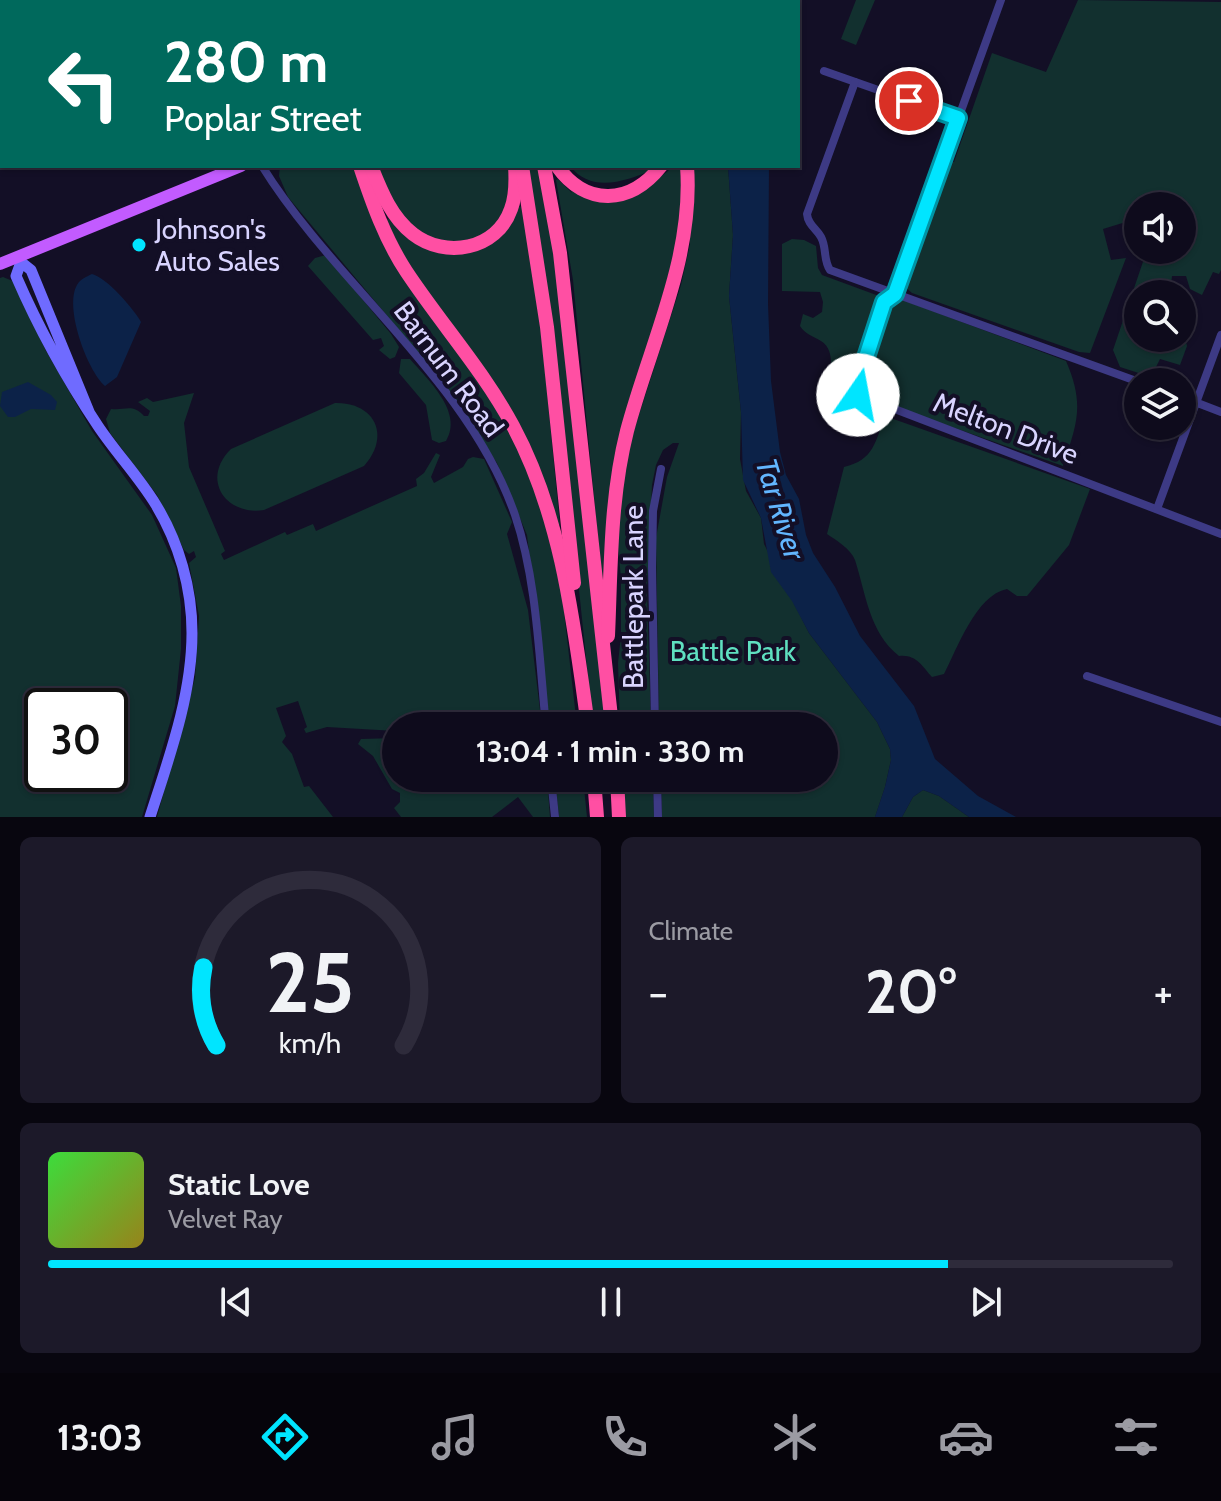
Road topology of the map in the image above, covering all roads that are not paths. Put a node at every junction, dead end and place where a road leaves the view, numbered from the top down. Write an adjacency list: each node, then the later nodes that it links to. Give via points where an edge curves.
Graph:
1 (1001, 0): 4 (street, Melton Drive)
2 (824, 71): 3 (street)
3 (855, 82): 4 (street); 17 (street, via 807,221 823,240 830,270)
4 (958, 118): 17 (street, Melton Drive)
5 (236, 168): 15 (main road)
6 (263, 168): 28 (street, Barnum Road, via 285,202 450,400 492,464 514,513 529,573)
7 (361, 168): 25 (highway, via 398,258 491,386 533,468 562,565)
8 (372, 168): 9 (highway, via 389,207 410,231 429,244 453,249 481,243 503,224 514,201)
9 (515, 168)
10 (522, 168): 25 (highway, via 547,327)
11 (544, 168): 27 (highway, via 560,253)
12 (559, 168): 13 (highway, via 574,186 601,197 637,188)
13 (659, 168)
14 (687, 168): 27 (highway, via 687,225 618,477)
15 (20, 259): 16 (main road); 37 (street, via 31,270 90,414 155,503 175,540 187,582 192,633 186,682)
16 (0, 264)
17 (895, 294): 19 (street); 23 (street, Melton Drive, via 884,302 858,395)
18 (1221, 335): 20 (street)
19 (1124, 377)
20 (1197, 403): 21 (street); 23 (street)
21 (1221, 412)
22 (661, 469): 31 (street, Battlepark Lane, via 652,531)
23 (1157, 509): 24 (street, Melton Drive)
24 (1221, 534)
25 (578, 651): 29 (highway)
26 (1087, 676): 32 (street)
27 (606, 681): 30 (highway)
28 (544, 712)
29 (586, 712)
30 (610, 712)
31 (655, 712)
32 (1221, 722)
33 (552, 792): 38 (street)
34 (595, 792): 39 (highway)
35 (618, 792): 40 (highway)
36 (657, 792): 41 (street)
37 (150, 817)
38 (555, 817)
39 (597, 817)
40 (619, 817)
41 (658, 817)

